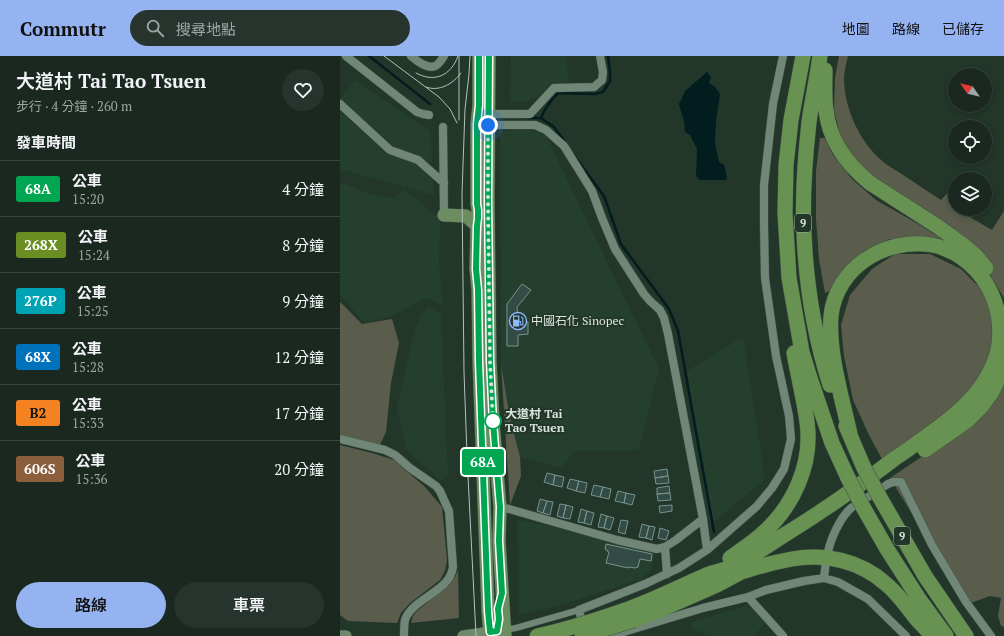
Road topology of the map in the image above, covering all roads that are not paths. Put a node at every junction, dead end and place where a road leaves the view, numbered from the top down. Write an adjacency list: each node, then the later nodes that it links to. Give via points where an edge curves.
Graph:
1 (346, 56): 12 (street, via 417,112)
2 (411, 56): 3 (street, via 434,67)
3 (444, 56)
4 (479, 56): 16 (main road)
5 (489, 56): 13 (main road)
6 (600, 56): 13 (street, via 602,80 594,87 554,88 530,114)
7 (783, 56): 28 (street, via 773,104 764,185 765,278 791,439 784,469 772,488 757,506)
8 (803, 56): 20 (highway, 9, via 786,165 785,213)
9 (820, 56): 23 (highway, 9, via 805,165 803,223 806,264 815,325 825,369 838,410)
10 (825, 56): 21 (highway, via 827,120 846,160 870,183 937,226 976,256 988,270)
11 (340, 104): 15 (street, via 390,150 418,160)
12 (429, 115)
13 (489, 119): 19 (main road, via 488,200); 26 (street, via 535,125 546,130 564,146 592,191 615,249 644,294 660,310 670,342)
14 (443, 127): 15 (street)
15 (444, 184): 17 (street)
16 (477, 204): 18 (main road); 19 (main road)
17 (444, 215): 18 (main road)
18 (466, 216): 19 (main road)
19 (481, 229): 25 (main road); 38 (main road, via 476,269 488,611)
20 (789, 278): 33 (highway, via 790,330 807,423 804,471 794,493 774,522 760,536); 49 (highway, 9, bridge, via 802,352 832,443 848,478 887,548)
21 (1004, 304)
22 (1004, 363): 31 (highway, via 992,392 968,420)
23 (850, 434): 33 (highway, via 831,342 831,316 840,289 857,266 889,248 919,244 937,246 953,253 972,266 984,280 999,318 997,352 987,377 976,392 949,420 824,509 732,567); 50 (highway, 9, bridge, via 879,496 925,576)
24 (340, 439): 41 (street, via 379,448 395,456 436,486 449,511 453,567 451,574 444,584 409,613 404,626)
25 (500, 507): 27 (street, via 617,540 657,549); 38 (main road, via 502,593 498,609)
26 (703, 519): 27 (street); 28 (street)
27 (665, 547): 32 (street)
28 (707, 550): 32 (street)
29 (828, 552): 51 (street, via 846,512 890,482 901,482 932,545)
30 (826, 561): 34 (street)
31 (745, 571): 37 (highway, via 660,610); 48 (highway, via 805,558 839,560 864,568 896,593)
32 (667, 574): 36 (street)
33 (710, 574): 37 (highway, via 655,599)
34 (824, 578): 35 (street, via 766,590); 47 (street, via 838,582 868,599)
35 (748, 597): 45 (street); 46 (street)
36 (578, 610): 38 (street); 44 (street)
37 (632, 614): 43 (highway, bridge); 44 (highway, bridge)
38 (497, 634): 42 (main road)
39 (340, 636): 40 (main road)
40 (346, 636)
41 (404, 636)
42 (463, 636)
43 (537, 636)
44 (584, 636)
45 (610, 636)
46 (783, 636)
47 (906, 636)
48 (932, 636)
49 (946, 636)
50 (966, 636)
51 (990, 636)

